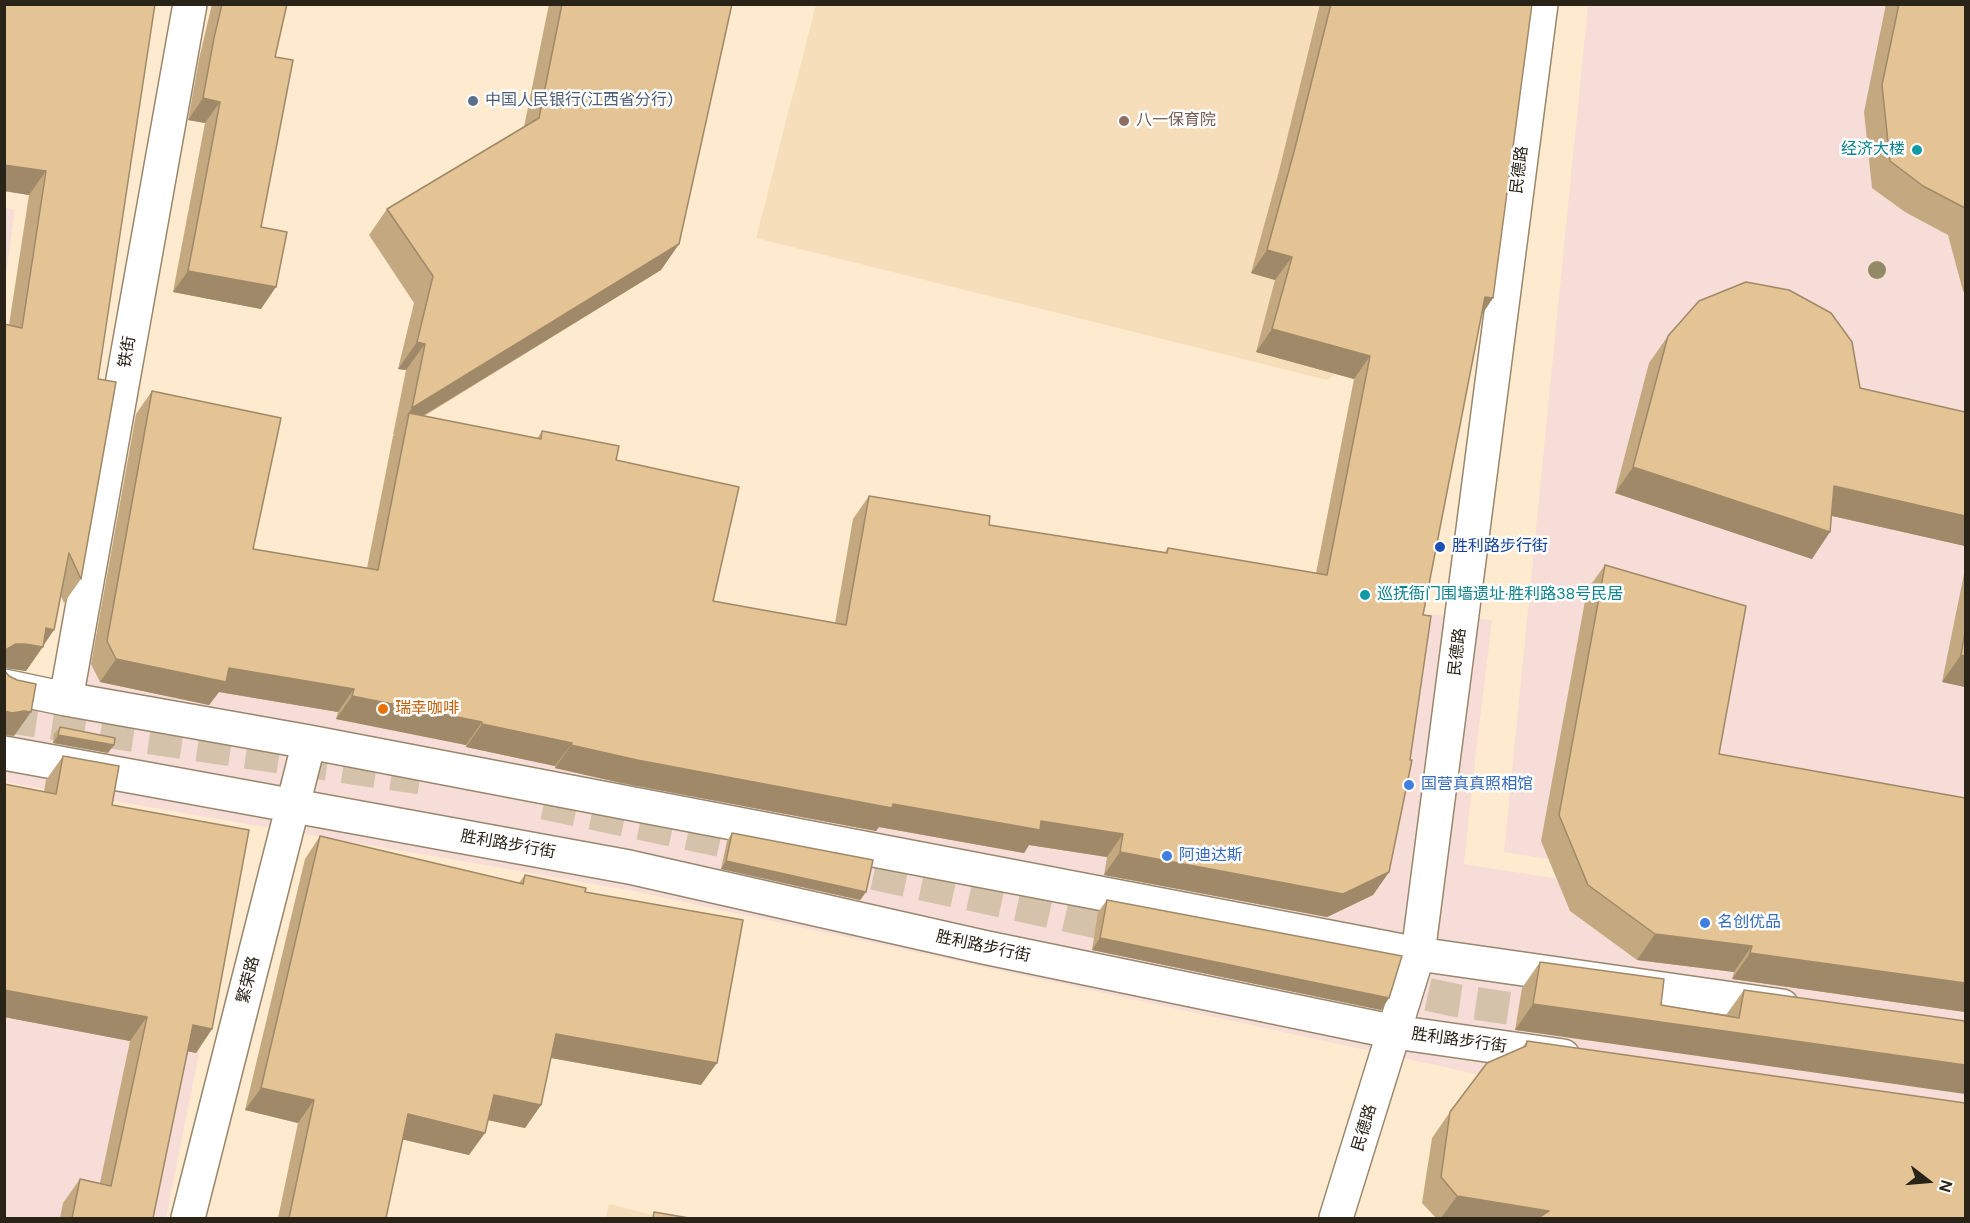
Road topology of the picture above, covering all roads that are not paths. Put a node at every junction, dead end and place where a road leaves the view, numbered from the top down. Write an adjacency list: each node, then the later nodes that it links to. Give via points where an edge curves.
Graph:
1 (190, 4): 4 (street, 铁街)
2 (1541, 4): 8 (street, 民德路)
3 (4, 686): 4 (street)
4 (66, 699): 5 (street)
5 (309, 742): 7 (street, 繁荣路); 8 (street)
6 (4, 753): 7 (street, 胜利路步行街)
7 (293, 806): 10 (street, 胜利路步行街, via 629,867 983,947); 12 (street, 繁荣路)
8 (1418, 954): 9 (street); 10 (street, 民德路)
9 (1814, 1010)
10 (1395, 1032): 11 (street, 胜利路步行街); 13 (street, 民德路)
11 (1593, 1060)
12 (188, 1218)
13 (1336, 1218)

